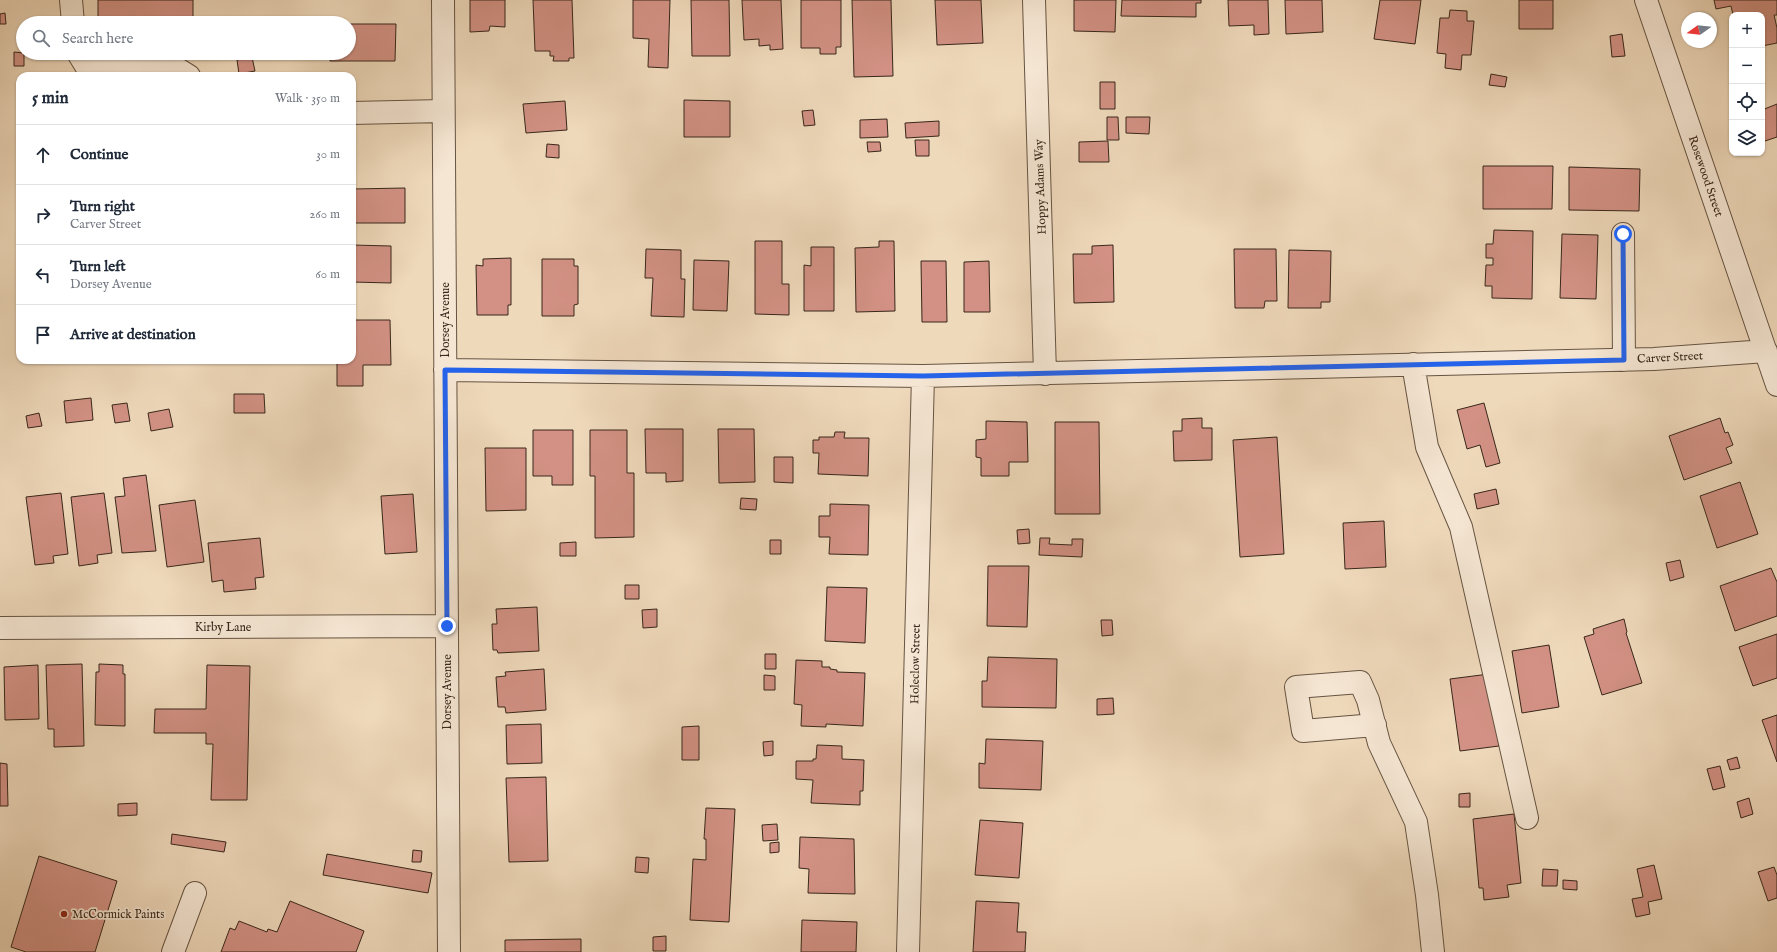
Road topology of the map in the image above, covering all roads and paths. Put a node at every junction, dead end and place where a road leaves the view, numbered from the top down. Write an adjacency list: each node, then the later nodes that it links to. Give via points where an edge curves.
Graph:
1 (71, 0): 5 (street)
2 (442, 0): 8 (street, Dorsey Avenue)
3 (1034, 0): 15 (street, Hoppy Adams Way)
4 (1646, 0): 11 (street, Rosewood Street)
5 (72, 16)
6 (82, 60): 7 (street, via 86,66 173,66)
7 (183, 72)
8 (443, 111): 9 (street); 14 (street, Dorsey Avenue)
9 (356, 113)
10 (1623, 234): 12 (street)
11 (1766, 352): 12 (street, Carver Street); 17 (street, Rosewood Street)
12 (1624, 360): 13 (street, Carver Street)
13 (1414, 364): 15 (street, Carver Street); 21 (street, via 1427,447 1461,527)
14 (445, 370): 16 (street, Carver Street); 18 (street, Dorsey Avenue)
15 (1046, 374): 16 (street, Carver Street)
16 (923, 376): 25 (street, Holeclow Street)
17 (1777, 385)
18 (447, 626): 19 (street, Kirby Lane); 24 (street, Dorsey Avenue)
19 (0, 628)
20 (1375, 725): 26 (street, via 1379,742 1416,822)
21 (1527, 818)
22 (195, 893): 23 (street)
23 (173, 952)
24 (449, 952)
25 (908, 952)
26 (1433, 952)

